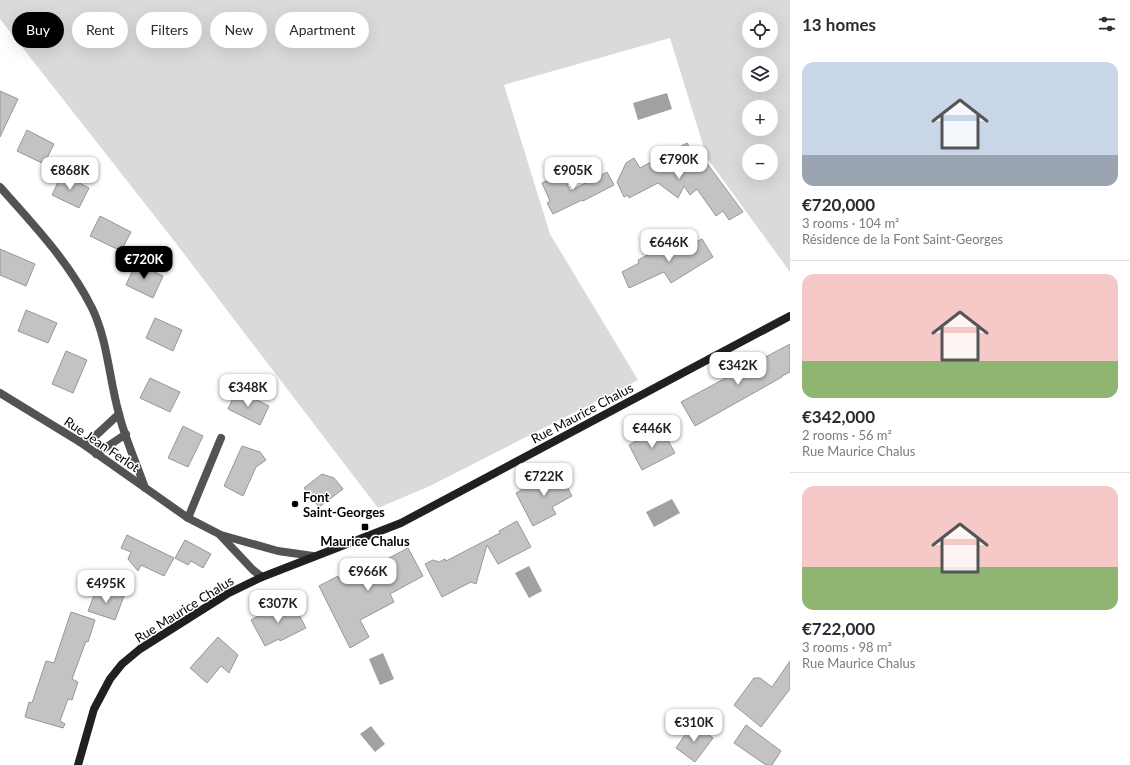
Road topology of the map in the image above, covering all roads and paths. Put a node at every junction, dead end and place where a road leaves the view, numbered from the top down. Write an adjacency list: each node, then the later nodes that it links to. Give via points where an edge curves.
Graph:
1 (0, 187): 4 (street, via 46,239 92,308 102,335)
2 (790, 316): 12 (street, Rue Maurice Chalus, via 401,523)
3 (0, 393): 7 (street, Rue Jean Ferlot)
4 (119, 414): 5 (street); 7 (street, via 92,439)
5 (126, 434): 8 (street); 9 (street)
6 (221, 438): 10 (street)
7 (80, 442): 8 (street, Rue Jean Ferlot)
8 (96, 454): 9 (street, Rue Jean Ferlot)
9 (145, 488): 10 (street, Rue Jean Ferlot)
10 (188, 518): 11 (street, Rue Jean Ferlot)
11 (221, 535): 12 (street, Rue Jean Ferlot, via 278,551); 13 (street, Rue Jean Ferlot)
12 (313, 556): 13 (street, Rue Maurice Chalus)
13 (262, 577): 14 (street, Rue Maurice Chalus, via 227,594 140,649 122,664 110,679 94,709)
14 (78, 765)

